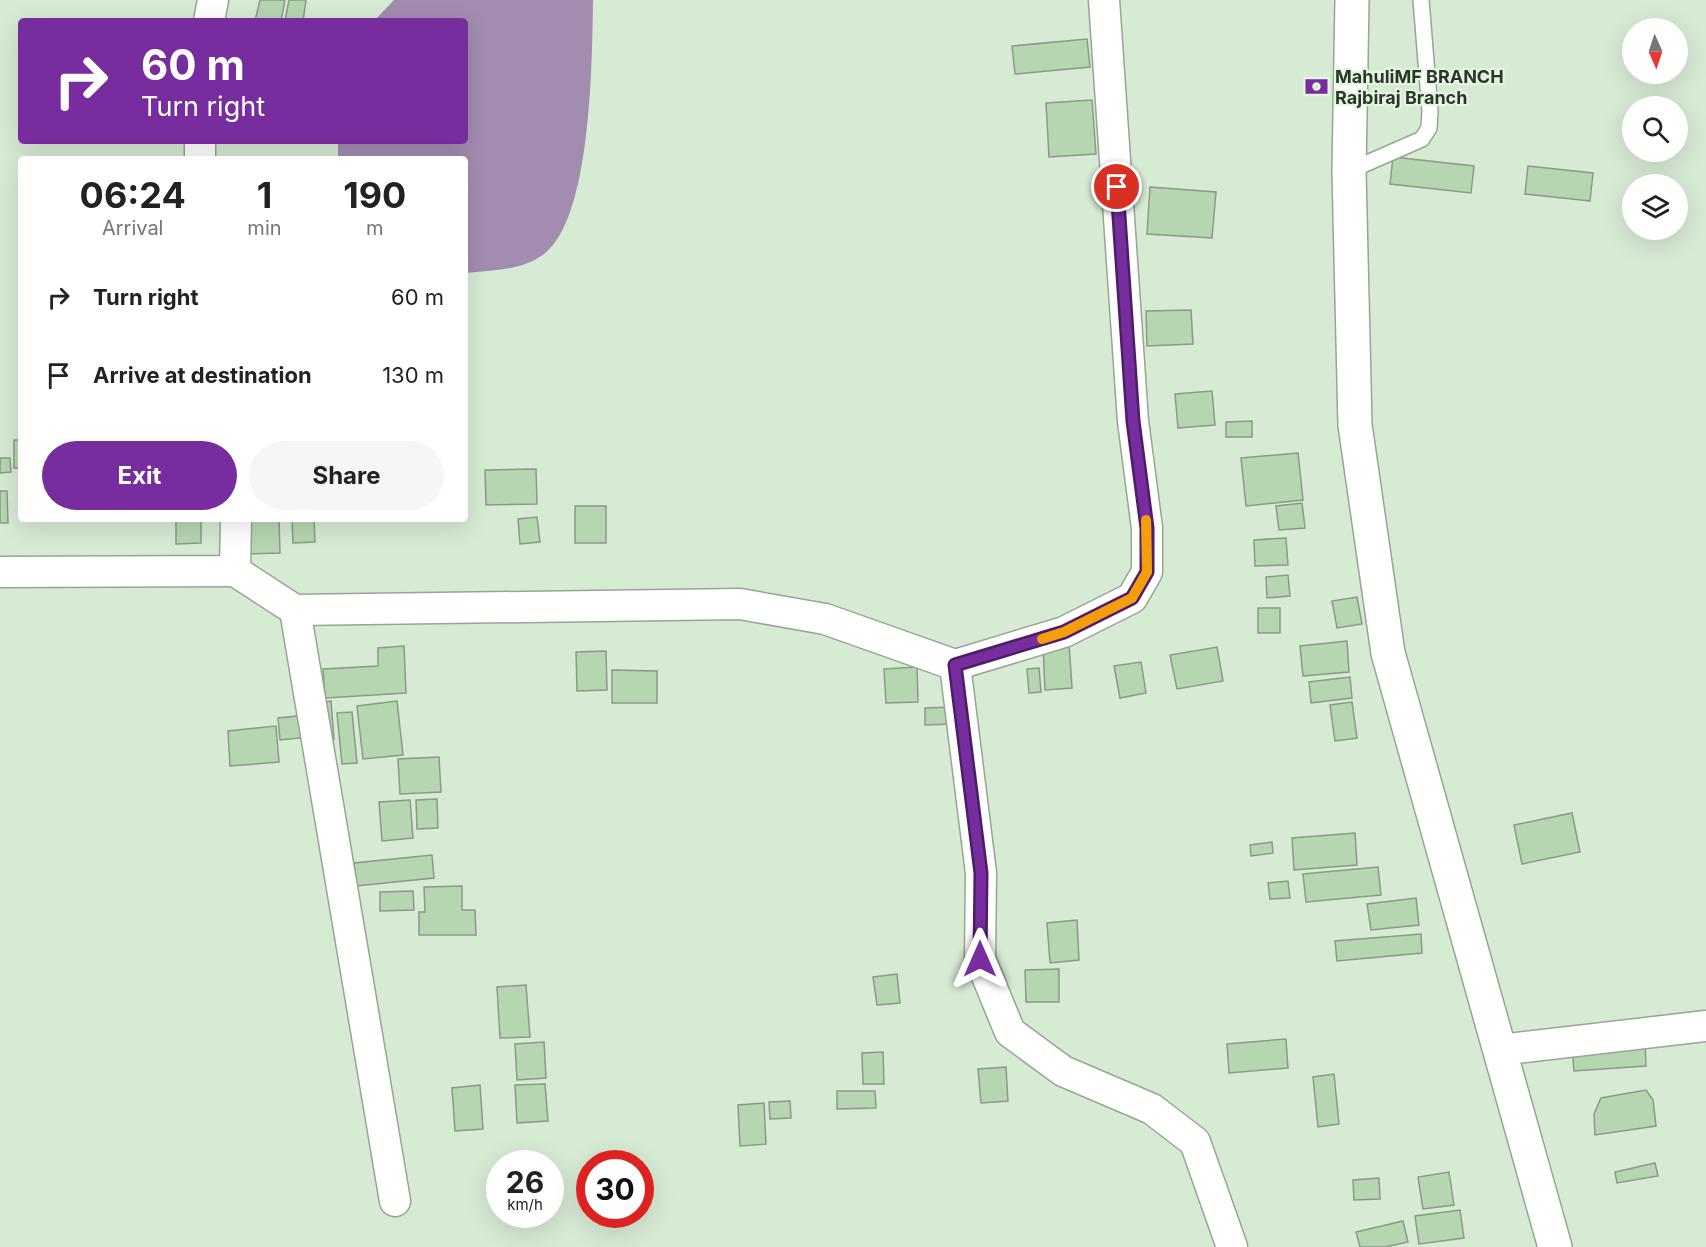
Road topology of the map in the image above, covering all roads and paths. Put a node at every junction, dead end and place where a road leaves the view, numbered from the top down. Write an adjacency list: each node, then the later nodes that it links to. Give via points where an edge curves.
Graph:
1 (213, 0): 5 (street)
2 (1104, 0): 11 (street, via 1133,421 1147,528 1147,572 1132,598 1064,632)
3 (1352, 0): 6 (main road)
4 (1421, 0): 6 (lane, via 1429,128 1422,139)
5 (210, 18)
6 (1349, 171): 13 (main road, via 1355,425 1388,653)
7 (236, 522): 8 (street)
8 (235, 571): 9 (street); 10 (street)
9 (0, 572)
10 (295, 610): 11 (street, via 740,604 825,619); 14 (street)
11 (955, 665): 15 (street, via 981,873 980,959 1010,1032 1063,1071 1152,1109 1195,1142)
12 (1706, 1026): 13 (street)
13 (1500, 1050): 16 (main road)
14 (395, 1201)
15 (1232, 1247)
16 (1555, 1247)

